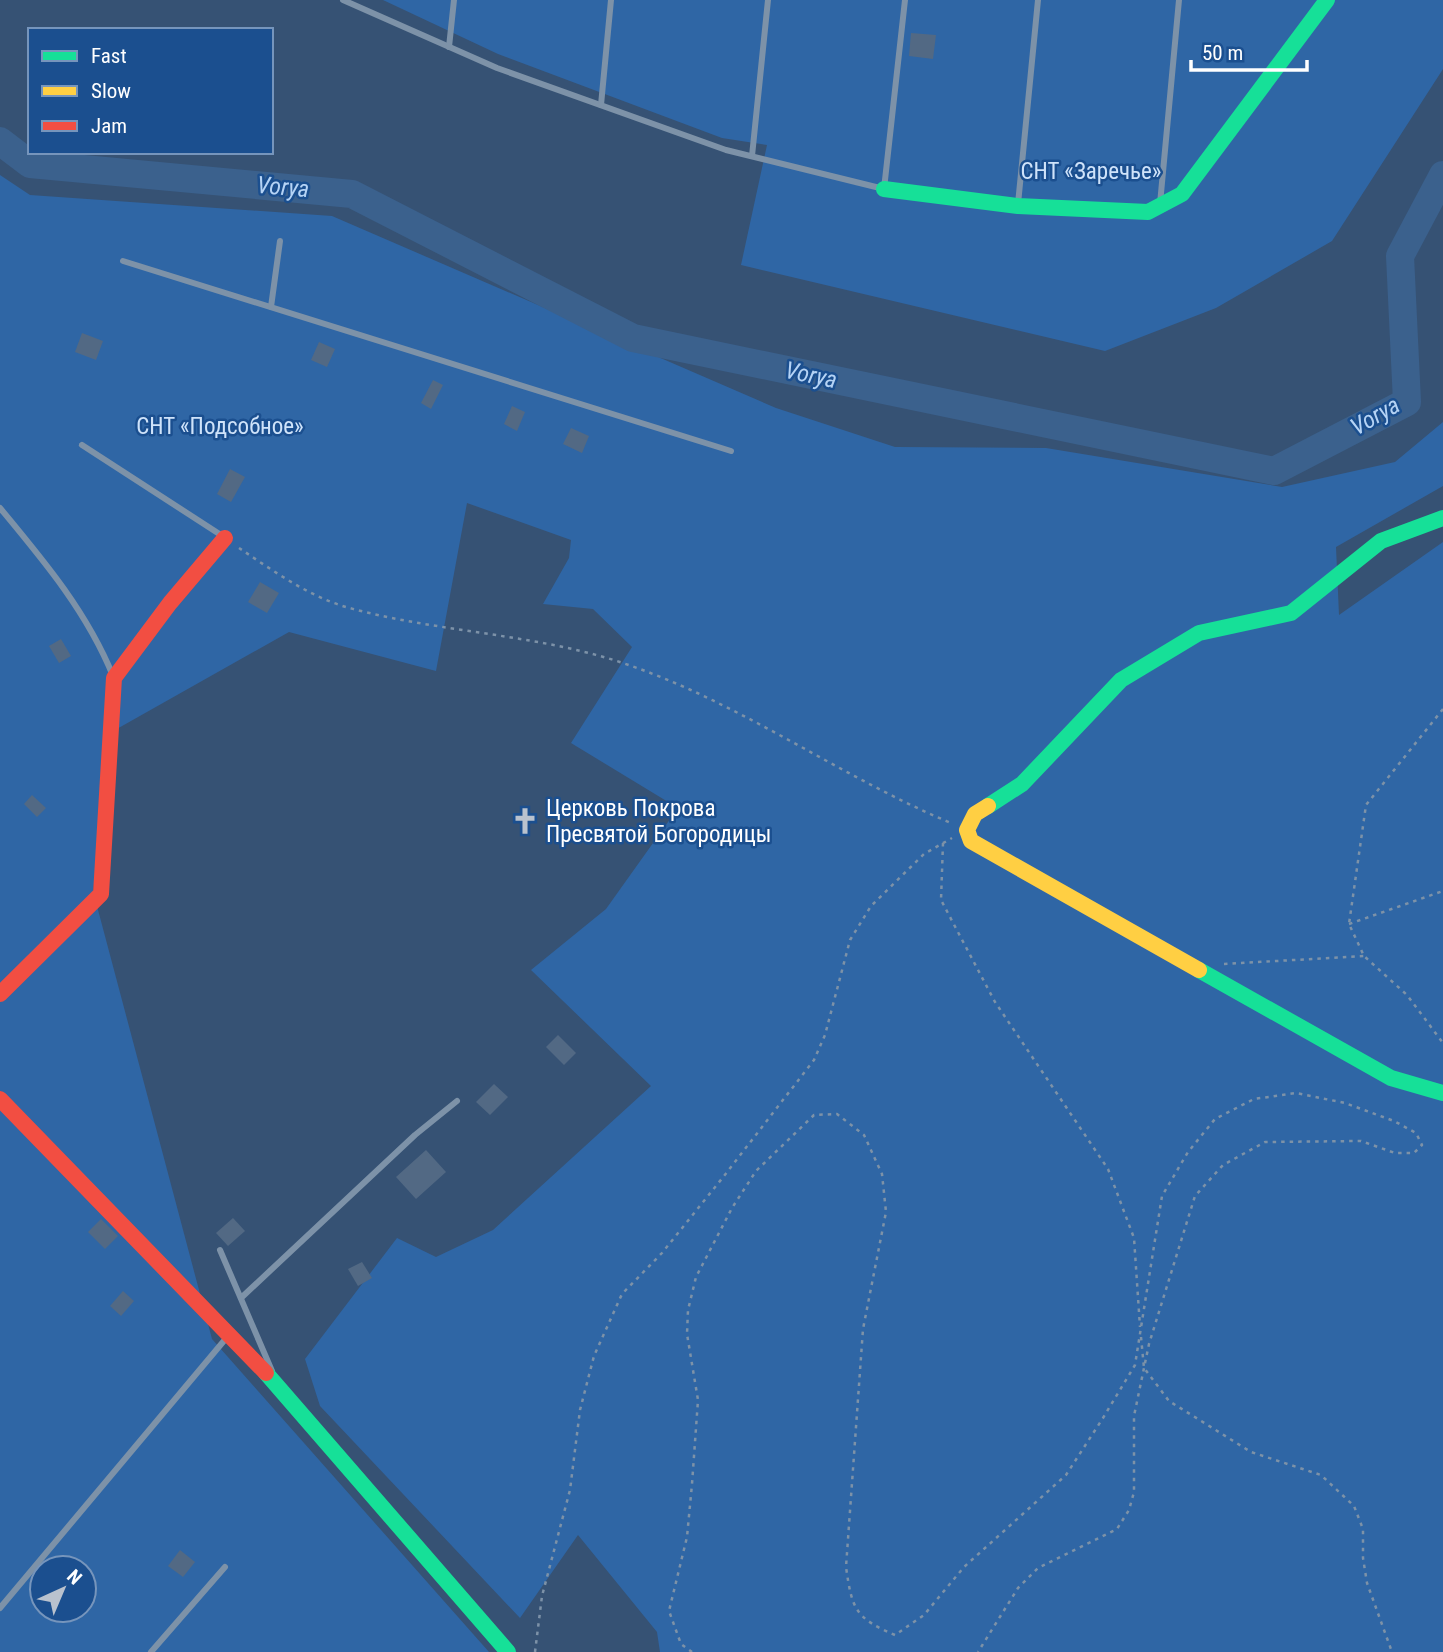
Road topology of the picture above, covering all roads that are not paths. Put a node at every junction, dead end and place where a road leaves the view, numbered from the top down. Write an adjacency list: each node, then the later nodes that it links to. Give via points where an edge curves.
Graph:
1 (343, 0): 9 (lane)
2 (454, 0): 9 (lane)
3 (611, 0): 10 (lane)
4 (768, 0): 11 (lane)
5 (905, 0): 12 (lane)
6 (1038, 0): 13 (lane)
7 (1179, 0): 14 (lane)
8 (1327, 0): 14 (street, via 1182,194)
9 (449, 47): 10 (lane)
10 (601, 105): 11 (lane)
11 (752, 156): 12 (lane)
12 (884, 188): 13 (street)
13 (1018, 206): 14 (street, via 1148,212)
14 (1160, 206)
15 (280, 241): 17 (lane)
16 (123, 261): 17 (lane)
17 (271, 307): 19 (lane)
18 (82, 445): 22 (lane)
19 (731, 451)
20 (0, 508): 23 (lane, via 65,587 98,639)
21 (1443, 518): 25 (street, via 1381,541 1291,613 1199,633 1121,680 1022,784 975,814 967,830 971,841 1391,1078)
22 (225, 538): 23 (street)
23 (114, 678): 24 (street, via 101,894)
24 (0, 994)
25 (1443, 1093)
26 (0, 1099): 30 (street)
27 (457, 1101): 29 (lane)
28 (220, 1250): 29 (lane)
29 (241, 1298): 31 (lane)
30 (229, 1334): 31 (street); 33 (lane)
31 (279, 1388): 35 (street)
32 (225, 1567): 34 (lane)
33 (0, 1608)
34 (151, 1652)
35 (508, 1652)

